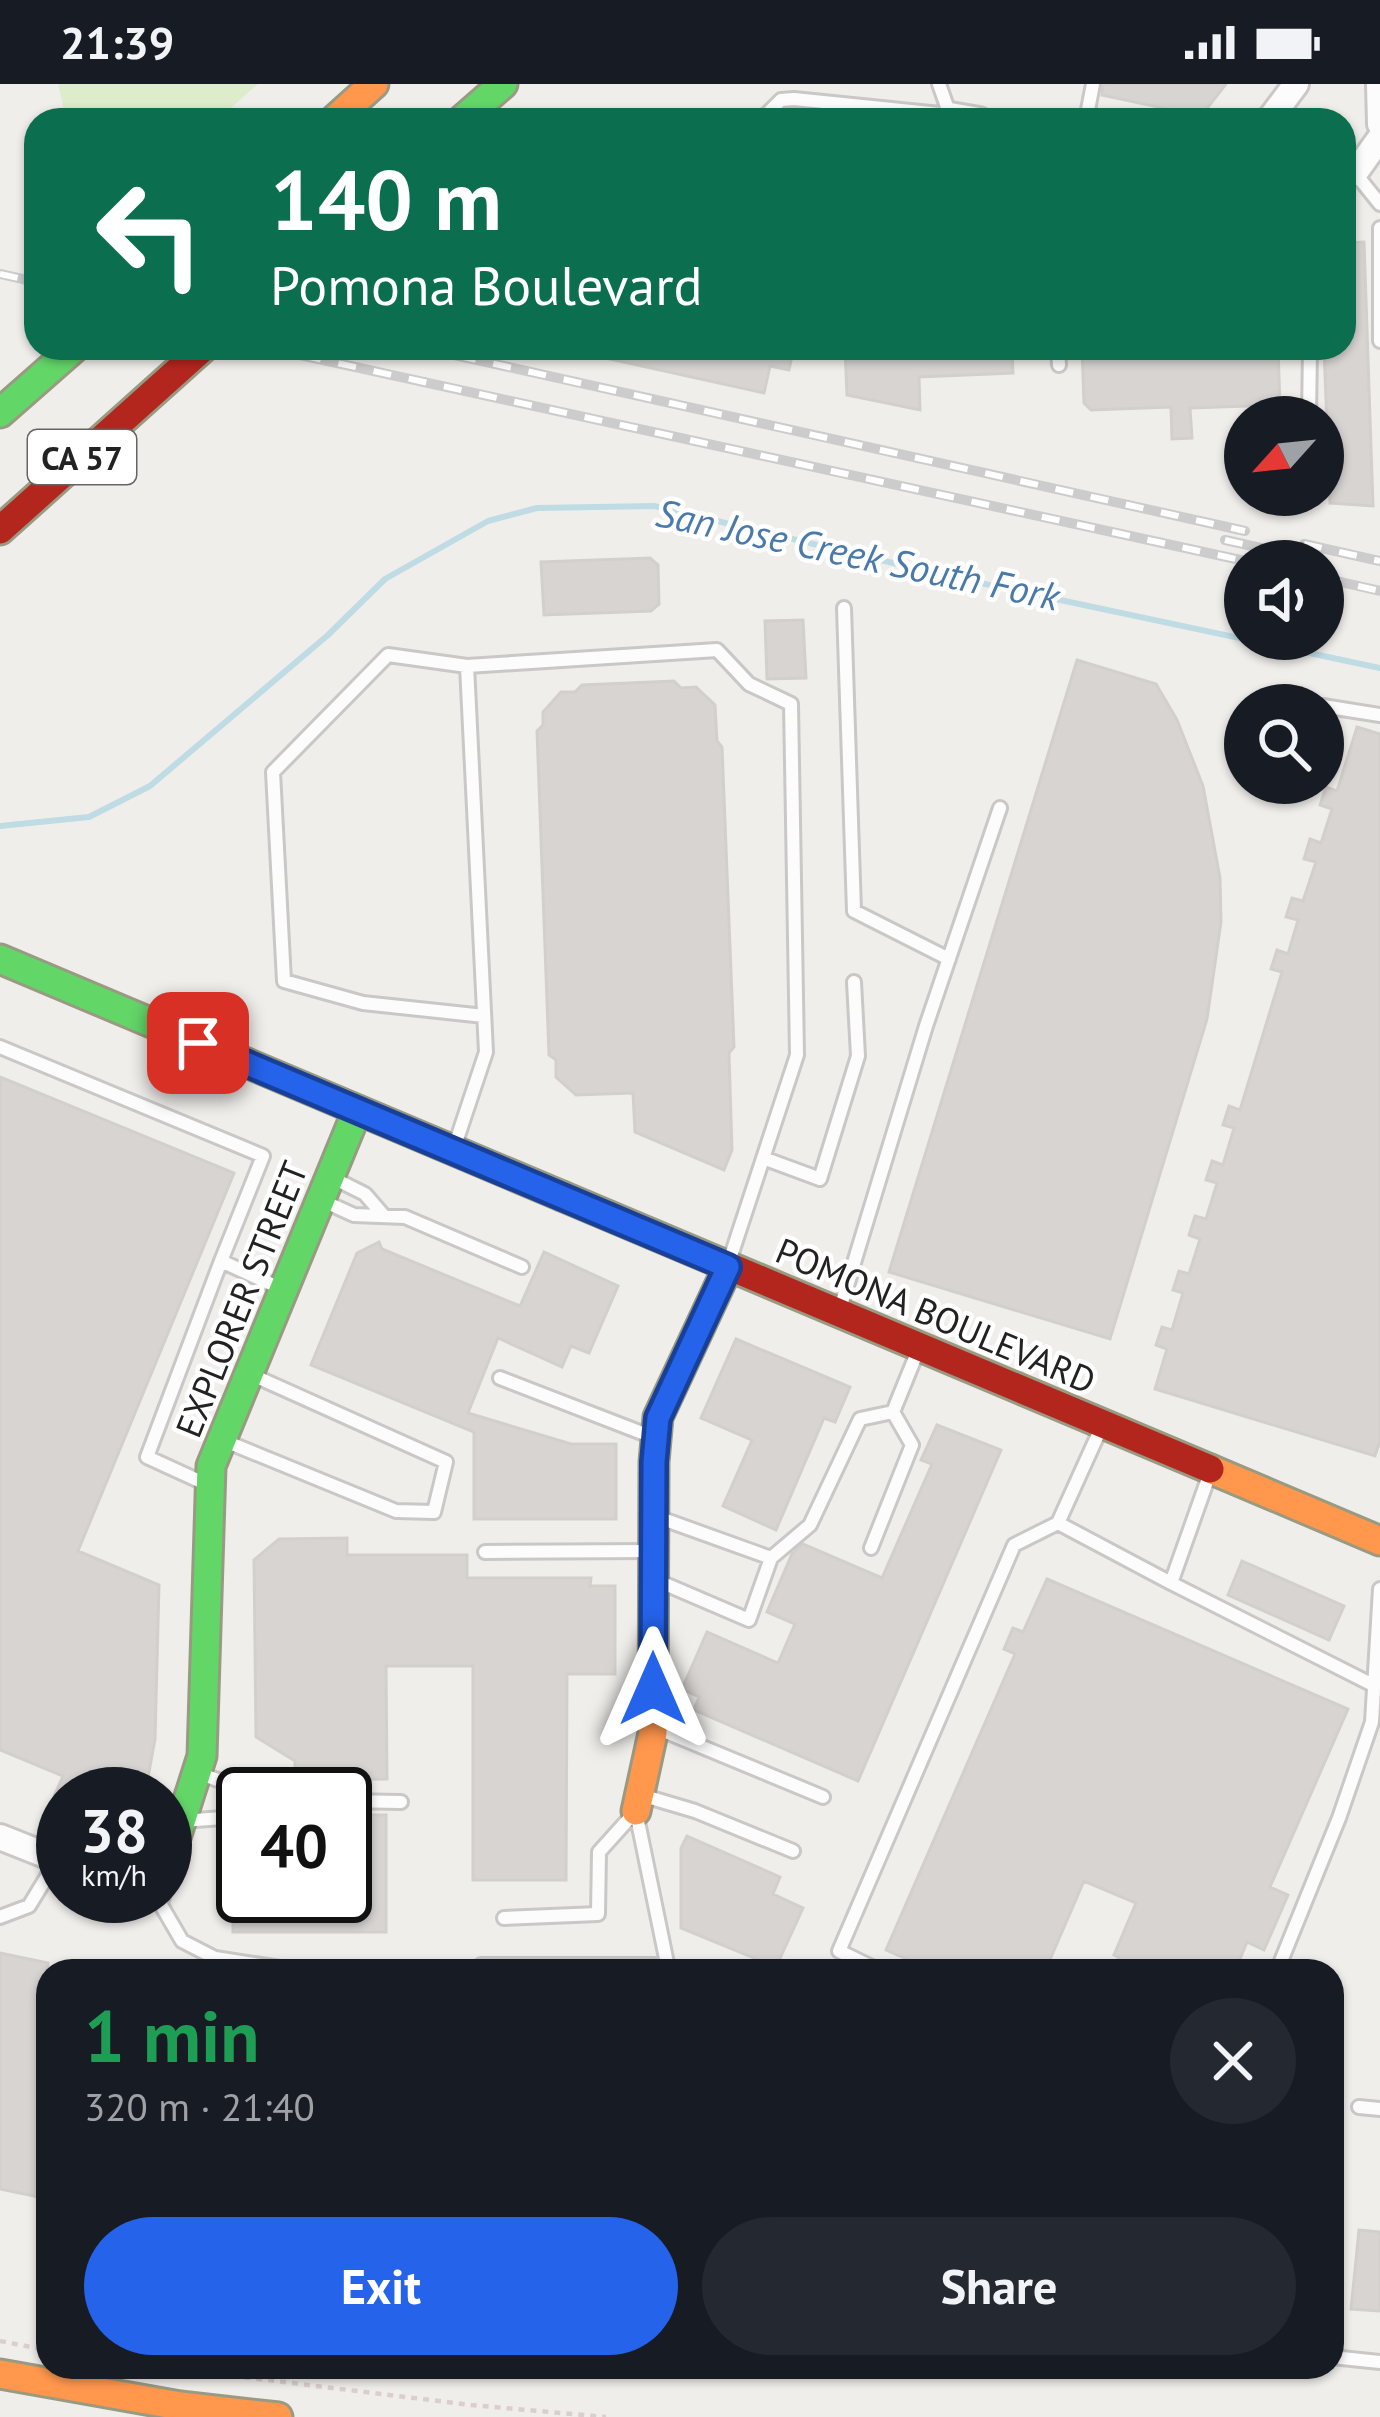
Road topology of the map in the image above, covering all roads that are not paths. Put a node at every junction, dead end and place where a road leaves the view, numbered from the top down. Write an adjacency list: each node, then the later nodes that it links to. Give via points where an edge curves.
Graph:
1 (374, 84): 5 (main road)
2 (503, 84): 6 (main road)
3 (1379, 84): 10 (street)
4 (824, 103): 7 (lane, via 781,100); 8 (lane); 9 (lane)
5 (347, 108)
6 (476, 108)
7 (773, 108)
8 (824, 108)
9 (876, 108)
10 (1380, 124)
11 (1380, 138): 12 (street)
12 (1356, 166)
13 (1356, 181): 14 (lane)
14 (1380, 205)
15 (1380, 228): 16 (lane)
16 (1380, 341)
17 (60, 360): 23 (main road, CA 57)
18 (190, 360): 24 (main road, CA 57)
19 (1059, 360): 21 (lane)
20 (1310, 360): 22 (lane)
21 (1059, 365)
22 (1310, 396)
23 (0, 413)
24 (0, 530)
25 (844, 608): 31 (lane, via 854,910)
26 (467, 666): 33 (lane); 33 (lane, via 388,655 273,772 284,981 364,1003); 37 (lane, via 717,650 749,684 791,704 797,1055)
27 (1344, 709): 28 (lane)
28 (1380, 715)
29 (1000, 808): 31 (lane)
30 (0, 959): 35 (main road, POMONA BOULEVARD)
31 (950, 959): 44 (lane)
32 (854, 982): 37 (lane, via 858,1056 820,1179)
33 (484, 1016): 36 (lane, via 486,1052)
34 (0, 1047): 40 (lane, via 262,1156)
35 (357, 1111): 36 (main road, POMONA BOULEVARD); 38 (main road, EXPLORER STREET)
36 (452, 1151): 42 (main road, POMONA BOULEVARD)
37 (763, 1158): 42 (lane)
38 (325, 1188): 39 (lane, via 365,1194); 39 (lane, via 354,1215); 43 (main road, EXPLORER STREET)
39 (384, 1216): 41 (lane, via 405,1217)
40 (220, 1261): 43 (lane); 53 (lane, via 146,1457)
41 (522, 1267)
42 (728, 1267): 44 (main road, POMONA BOULEVARD); 50 (main road)
43 (283, 1290): 46 (main road, EXPLORER STREET)
44 (839, 1313): 45 (main road, POMONA BOULEVARD)
45 (920, 1347): 48 (lane); 49 (main road, POMONA BOULEVARD)
46 (248, 1373): 51 (main road, EXPLORER STREET); 51 (lane, via 446,1462 434,1512 397,1511)
47 (500, 1378): 50 (lane)
48 (892, 1412): 57 (lane, via 912,1445); 59 (lane, via 860,1418 810,1525)
49 (1103, 1424): 52 (main road, POMONA BOULEVARD); 55 (lane)
50 (656, 1438): 54 (main road)
51 (224, 1440): 53 (main road, EXPLORER STREET)
52 (1212, 1470): 56 (main road, POMONA BOULEVARD); 61 (lane)
53 (210, 1485): 65 (main road, EXPLORER STREET)
54 (654, 1516): 59 (lane); 60 (main road)
55 (1058, 1522): 61 (lane); 81 (lane, via 1014,1545 839,1951)
56 (1380, 1540)
57 (872, 1548)
58 (485, 1552): 60 (lane)
59 (771, 1558): 60 (lane, via 749,1620)
60 (654, 1565): 64 (main road)
61 (1172, 1582): 63 (lane)
62 (1380, 1589): 63 (lane)
63 (1373, 1685): 82 (lane, via 1372,1722)
64 (653, 1726): 68 (lane); 71 (main road)
65 (197, 1773): 66 (lane); 67 (main road, EXPLORER STREET)
66 (216, 1779)
67 (192, 1788)
68 (823, 1798)
69 (372, 1801): 70 (lane)
70 (401, 1802)
71 (638, 1803): 74 (lane, via 695,1811); 77 (lane, via 599,1852 598,1915); 80 (lane)
72 (0, 1837): 73 (street)
73 (36, 1851)
74 (794, 1851)
75 (36, 1894): 76 (lane)
76 (0, 1917)
77 (504, 1918)
78 (174, 1923): 79 (lane, via 182,1941)
79 (222, 1959)
80 (666, 1959)
81 (855, 1959)
82 (1282, 1959)
83 (1359, 2107): 84 (lane)
84 (1380, 2109)
85 (1344, 2358): 86 (lane)
86 (1380, 2362)
87 (0, 2374): 88 (main road)
88 (278, 2417)

